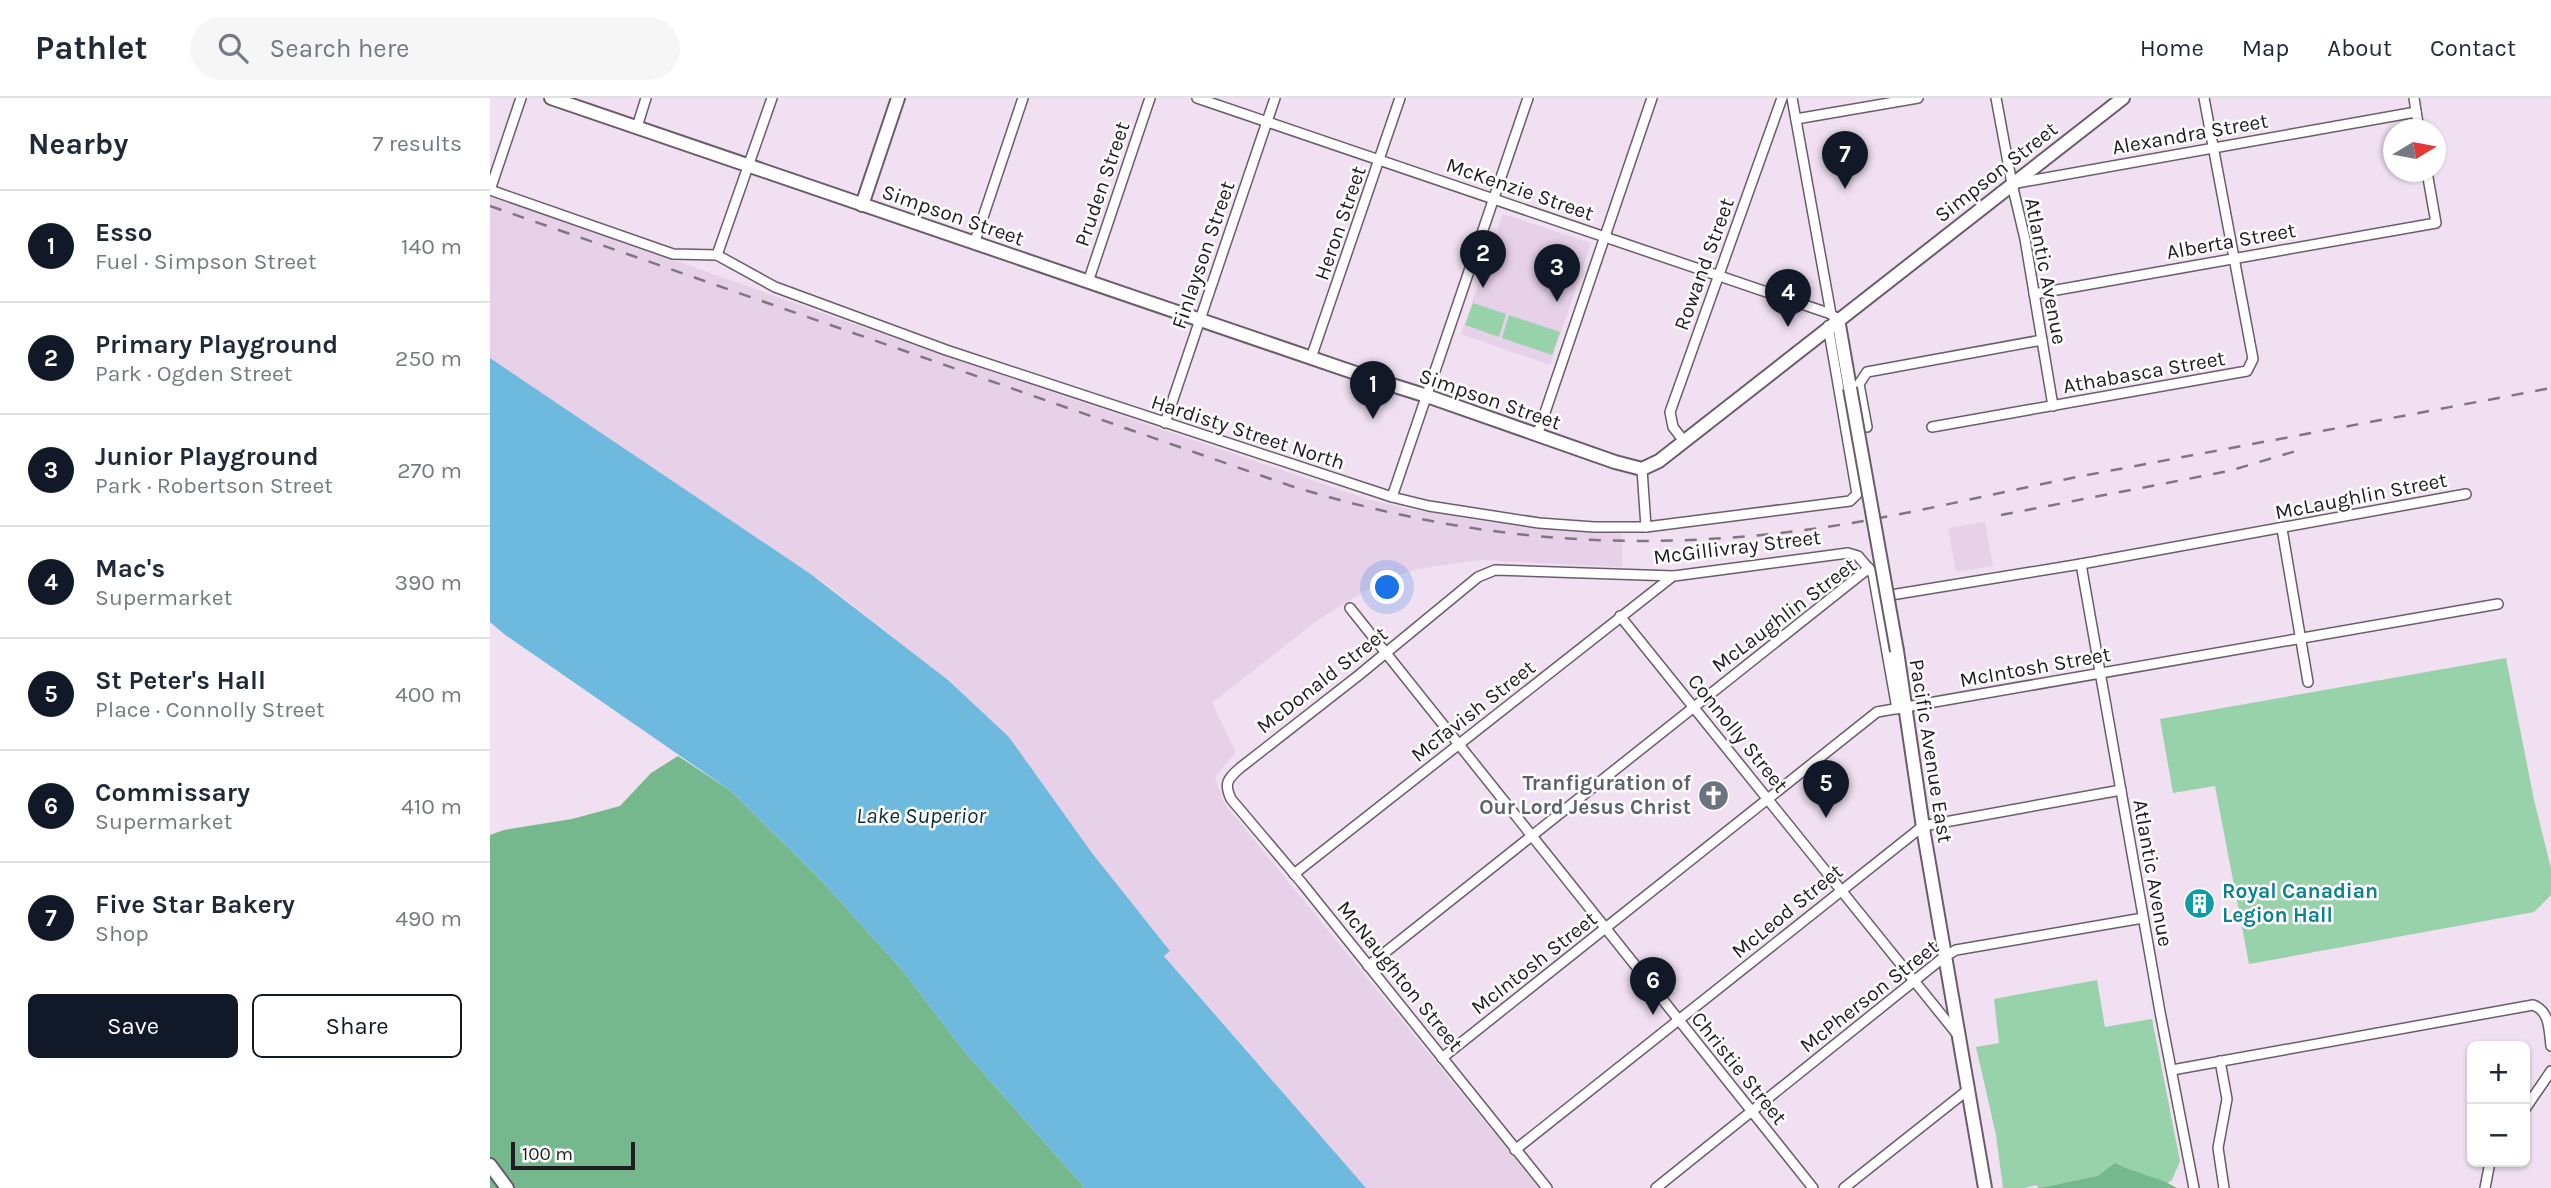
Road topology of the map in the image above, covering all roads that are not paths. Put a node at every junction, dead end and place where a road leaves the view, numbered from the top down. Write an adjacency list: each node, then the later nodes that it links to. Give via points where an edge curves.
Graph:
1 (521, 98): 30 (street)
2 (551, 98): 24 (main road, Simpson Street)
3 (646, 98): 24 (street)
4 (772, 98): 27 (street)
5 (898, 98): 32 (main road)
6 (1023, 98): 34 (street)
7 (1150, 98): 38 (street, Pruden Street)
8 (1197, 98): 23 (street, McKenzie Street)
9 (1275, 98): 23 (street, Finlayson Street)
10 (1401, 98): 26 (street, Heron Street)
11 (1528, 98): 31 (street)
12 (1652, 98): 33 (street)
13 (1782, 98): 37 (street, Rowand Street)
14 (1792, 98): 21 (street)
15 (1918, 98): 21 (street)
16 (1996, 98): 29 (street, Atlantic Avenue)
17 (2123, 98): 29 (main road, Simpson Street)
18 (2204, 98): 25 (street)
19 (2414, 98): 20 (street)
20 (2416, 112): 22 (street); 25 (street, Alexandra Street)
21 (1796, 119): 41 (street)
22 (2417, 119)
23 (1266, 122): 26 (street, McKenzie Street); 40 (street, Finlayson Street)
24 (637, 127): 27 (main road, Simpson Street)
25 (2213, 147): 29 (street, Alexandra Street); 36 (street)
26 (1380, 161): 31 (street, McKenzie Street); 43 (street, Heron Street)
27 (750, 165): 32 (main road, Simpson Street); 35 (street)
28 (2429, 182): 36 (street, Alberta Street, via 2436,223)
29 (2012, 184): 39 (street, Atlantic Avenue); 41 (main road, Simpson Street)
30 (490, 190): 35 (street, Hardisty Street North, via 673,254)
31 (1494, 199): 33 (street, McKenzie Street); 44 (street)
32 (862, 205): 34 (main road, Simpson Street)
33 (1604, 236): 37 (street, McKenzie Street); 49 (street)
34 (974, 244): 38 (main road, Simpson Street)
35 (717, 255): 46 (street, Hardisty Street North, via 775,287 946,351)
36 (2233, 257): 39 (street, Alberta Street); 45 (street, Athabasca Street, via 2253,359 2247,370)
37 (1718, 275): 41 (street, McKenzie Street); 50 (street, Rowand Street, via 1670,412)
38 (1088, 282): 40 (main road, Simpson Street)
39 (2034, 294): 42 (street, Atlantic Avenue)
40 (1200, 320): 43 (main road, Simpson Street); 46 (street, Finlayson Street)
41 (1832, 320): 50 (main road, Simpson Street); 54 (street, Hardisty Street North, via 1854,498); 68 (main road, Pacific Avenue East, bridge, via 1850,388 1896,651)
42 (2042, 340): 45 (street, Atlantic Avenue); 48 (street, via 1867,372 1859,384)
43 (1311, 358): 44 (main road, Simpson Street)
44 (1427, 396): 49 (main road, Simpson Street); 53 (street)
45 (2053, 406): 47 (street, Athabasca Street)
46 (1165, 423): 53 (street, Hardisty Street North)
47 (1932, 427)
48 (1867, 428)
49 (1537, 436): 51 (main road, Simpson Street)
50 (1683, 440): 51 (main road, Simpson Street)
51 (1642, 469): 54 (street)
52 (2466, 494): 55 (street, McLaughlin Street)
53 (1392, 497): 54 (street, Hardisty Street North, via 1489,517)
54 (1646, 527)
55 (2282, 529): 56 (street, McLaughlin Street); 63 (street)
56 (2081, 564): 57 (street, McLaughlin Street, via 1891,595); 65 (street, Atlantic Avenue)
57 (1870, 570): 58 (street, McGillivray Street, via 1858,556 1848,553); 67 (street, McLaughlin Street); 68 (street)
58 (1674, 576): 59 (street, McGillivray Street, via 1495,570); 62 (street, McTavish Street)
59 (1478, 577): 64 (street, McDonald Street)
60 (2498, 604): 63 (street, McIntosh Street)
61 (1350, 608): 64 (street, Christie Street)
62 (1620, 616): 67 (street, Connolly Street); 69 (street, McTavish Street)
63 (2300, 638): 65 (street, McIntosh Street); 66 (street)
64 (1386, 653): 69 (street, Christie Street); 70 (street, McDonald Street, via 1240,768)
65 (2101, 674): 68 (street, McIntosh Street); 71 (street, Atlantic Avenue)
66 (2308, 682)
67 (1695, 706): 72 (street, Connolly Street); 74 (street, McLaughlin Street)
68 (1901, 709): 72 (street, McIntosh Street, via 1877,712); 73 (main road, Pacific Avenue East)
69 (1460, 744): 74 (street, Christie Street); 75 (street, McTavish Street)
70 (1225, 787): 75 (street, McNaughton Street)
71 (2121, 790): 73 (street, McLeod Street); 77 (street, Atlantic Avenue)
72 (1767, 798): 76 (street, Connolly Street); 78 (street, McIntosh Street)
73 (1923, 825): 76 (street, McLeod Street); 79 (main road, Pacific Avenue East)
74 (1533, 836): 78 (street, Christie Street); 80 (street, McLaughlin Street)
75 (1294, 874): 80 (street, McNaughton Street)
76 (1840, 891): 81 (street, Connolly Street); 82 (street, McLeod Street)
77 (2143, 918): 79 (street, McPherson Street, via 1956,950); 87 (street, Atlantic Avenue)
78 (1605, 928): 82 (street, Christie Street); 85 (street, McIntosh Street)
79 (1944, 957): 81 (street, McPherson Street); 83 (main road, Pacific Avenue East)
80 (1368, 966): 85 (street, McNaughton Street)
81 (1914, 983): 83 (street, Connolly Street); 91 (street, McPherson Street)
82 (1678, 1020): 91 (street, Christie Street); 92 (street, McLeod Street)
83 (1959, 1037): 89 (main road, Pacific Avenue East)
84 (2551, 1046): 86 (street, via 2546,1014 2533,1004)
85 (1442, 1058): 92 (street, McNaughton Street)
86 (2220, 1061): 87 (street); 102 (street, via 2227,1099 2218,1148)
87 (2172, 1070): 101 (street, Atlantic Avenue)
88 (2551, 1071): 90 (street)
89 (1969, 1089): 99 (street); 100 (main road, Pacific Avenue East)
90 (2528, 1104)
91 (1752, 1112): 97 (street, McPherson Street); 98 (street, Christie Street)
92 (1515, 1150): 96 (street, McNaughton Street)
93 (490, 1165): 95 (main road)
94 (2489, 1167): 103 (street)
95 (507, 1188)
96 (1547, 1188)
97 (1656, 1188)
98 (1812, 1188)
99 (1844, 1188)
100 (1985, 1188)
101 (2194, 1188)
102 (2224, 1188)
103 (2485, 1188)

